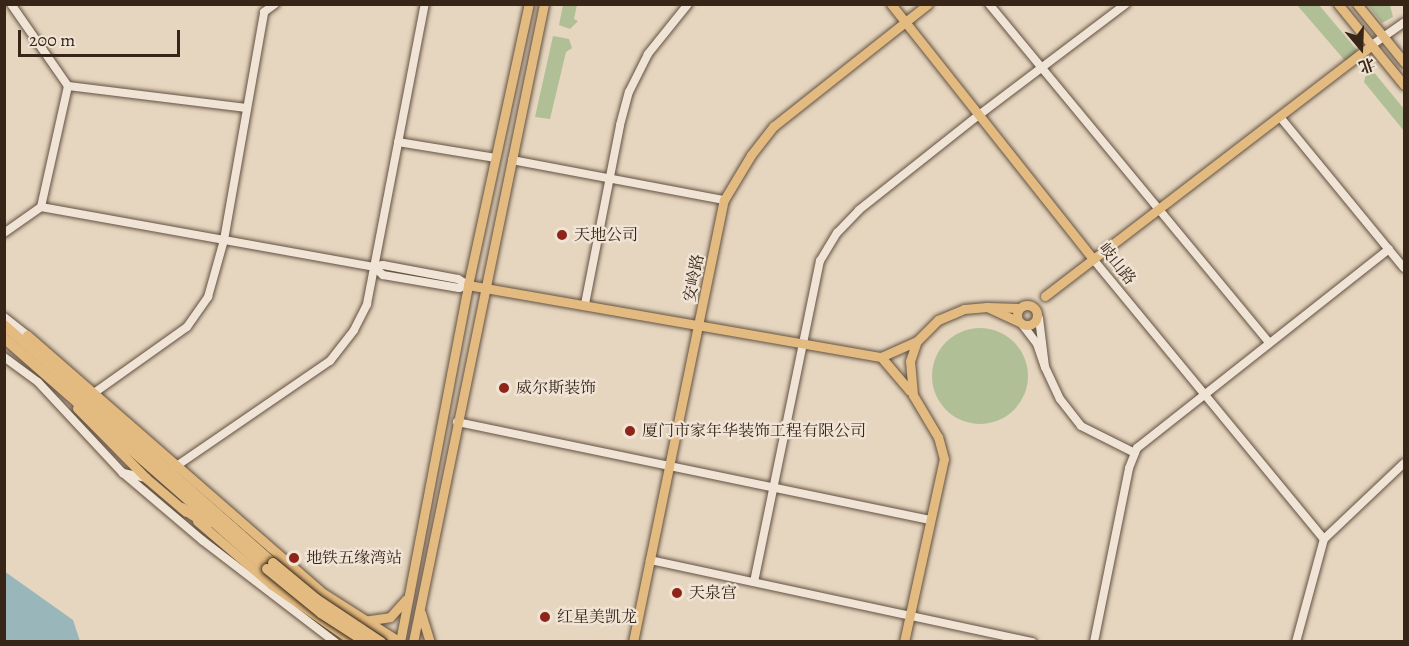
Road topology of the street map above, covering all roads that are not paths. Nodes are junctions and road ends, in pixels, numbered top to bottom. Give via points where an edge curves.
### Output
1 (11, 4) edge
2 (275, 4) edge
3 (425, 4) edge
4 (529, 4) edge
5 (537, 4) edge
6 (544, 4) edge
7 (688, 4) edge
8 (891, 4) edge
9 (928, 4) edge
10 (989, 4) edge
11 (1126, 4) edge
12 (1338, 4) edge
13 (1357, 4) edge
14 (262, 8) edge
15 (904, 22) junction
16 (1404, 23) edge
17 (1383, 37) junction
18 (1372, 45) junction
19 (1404, 62) edge
20 (1041, 68) junction
21 (1404, 85) edge
22 (68, 86) junction
23 (247, 108) junction
24 (979, 115) junction
25 (1280, 117) junction
26 (398, 142) junction
27 (496, 158) junction
28 (512, 160) junction
29 (609, 179) junction
30 (724, 200) junction
31 (41, 207) junction
32 (1158, 207) junction
33 (500, 209) junction
34 (4, 233) edge
35 (224, 240) junction
36 (1389, 249) junction
37 (1093, 259) junction
38 (374, 267) junction
39 (1404, 268) edge
40 (468, 285) junction
41 (485, 287) junction
42 (1046, 296) junction
43 (585, 304) junction
44 (1030, 305) junction
45 (987, 307) junction
46 (1019, 308) junction
47 (1039, 315) junction
48 (4, 317) edge
49 (701, 323) junction
50 (1021, 323) junction
51 (4, 325) edge
52 (27, 335) joint
53 (4, 338) edge
54 (917, 341) junction
55 (802, 342) junction
56 (1269, 343) junction
57 (4, 357) edge
58 (881, 357) junction
59 (34, 363) junction
60 (1045, 367) junction
61 (913, 395) junction
62 (1203, 395) junction
63 (90, 396) junction
64 (457, 422) junction
65 (145, 440) joint
66 (1135, 453) junction
67 (1404, 463) edge
68 (671, 465) junction
69 (175, 467) junction
70 (123, 473) junction
71 (146, 478) junction
72 (773, 487) junction
73 (205, 494) junction
74 (182, 508) junction
75 (931, 520) junction
76 (1324, 539) junction
77 (650, 560) junction
78 (266, 564) junction
79 (754, 582) junction
80 (410, 592) junction
81 (420, 610) junction
82 (910, 616) junction
83 (363, 621) junction
84 (334, 642) edge
85 (354, 642) edge
86 (366, 642) edge
87 (381, 642) edge
88 (400, 642) edge
89 (413, 642) edge
90 (430, 642) edge
91 (633, 642) edge
92 (904, 642) edge
93 (1032, 642) edge
94 (1094, 642) edge
95 (1296, 642) edge

1 - 22 street
2 - 14 street
3 - 26 street
4 - 27 main road
5 - 33 main road
6 - 28 main road
7 - 29 street via 648,54 630,92
8 - 15 main road, 岐山路
9 - 15 main road, 安岭路
10 - 20 street
11 - 20 street
12 - 18 main road
13 - 17 main road
14 - 23 street
15 - 24 main road, 岐山路
15 - 30 main road, 安岭路 via 774,126
16 - 17 street
17 - 18 street
17 - 19 main road
18 - 21 main road
18 - 25 main road
20 - 24 street
20 - 32 street
22 - 23 street
22 - 31 street
23 - 35 street
24 - 37 main road, 岐山路
24 - 55 street via 837,232 820,261
25 - 32 main road
25 - 36 street
26 - 27 street
26 - 38 street
27 - 40 main road
28 - 29 street
28 - 33 main road
29 - 30 street
29 - 43 street
30 - 49 main road, 安岭路
31 - 34 street
31 - 35 street
32 - 37 main road
32 - 56 street
33 - 41 main road
35 - 38 street
35 - 63 street via 207,297 187,327
36 - 39 street
36 - 56 street
37 - 42 main road
37 - 62 street, 岐山路
38 - 40 street via 383,265 458,279
38 - 69 street via 367,304 354,330 330,361
40 - 41 main road
40 - 80 main road
41 - 43 main road
41 - 64 main road
42 - 44 main road
42 - 47 main road
43 - 49 main road
44 - 46 main road
44 - 47 main road
45 - 46 main road
45 - 50 main road
45 - 54 main road via 950,313
46 - 50 main road via 1016,314
47 - 50 main road
47 - 60 street
48 - 52 street
49 - 55 main road
49 - 68 main road, 安岭路
50 - 60 street via 1036,344
51 - 63 highway
52 - 63 highway
53 - 59 highway
54 - 58 main road
54 - 61 main road via 910,361
55 - 58 main road
55 - 72 street
56 - 62 street
57 - 70 street via 38,382
58 - 61 main road
59 - 71 main road
59 - 78 highway
60 - 66 street via 1060,399 1081,426
61 - 75 main road via 943,448 944,469
62 - 66 street
62 - 76 street, 岐山路
63 - 65 highway
63 - 78 highway
64 - 68 street
64 - 81 main road
65 - 69 main road
66 - 94 street
67 - 76 street
68 - 72 street
68 - 77 main road, 安岭路
69 - 73 main road
70 - 71 street
70 - 84 street via 201,540
71 - 74 main road
72 - 75 street
72 - 79 street
73 - 78 highway
73 - 83 main road via 320,591
74 - 78 highway
74 - 85 main road via 272,585
75 - 82 main road
76 - 95 street
77 - 79 street
77 - 91 main road, 安岭路
78 - 86 highway, bridge via 321,613
78 - 87 highway, bridge
79 - 82 street
80 - 83 main road via 390,617
80 - 88 main road
81 - 89 main road
81 - 90 main road
82 - 92 main road
82 - 93 street
83 - 88 main road

